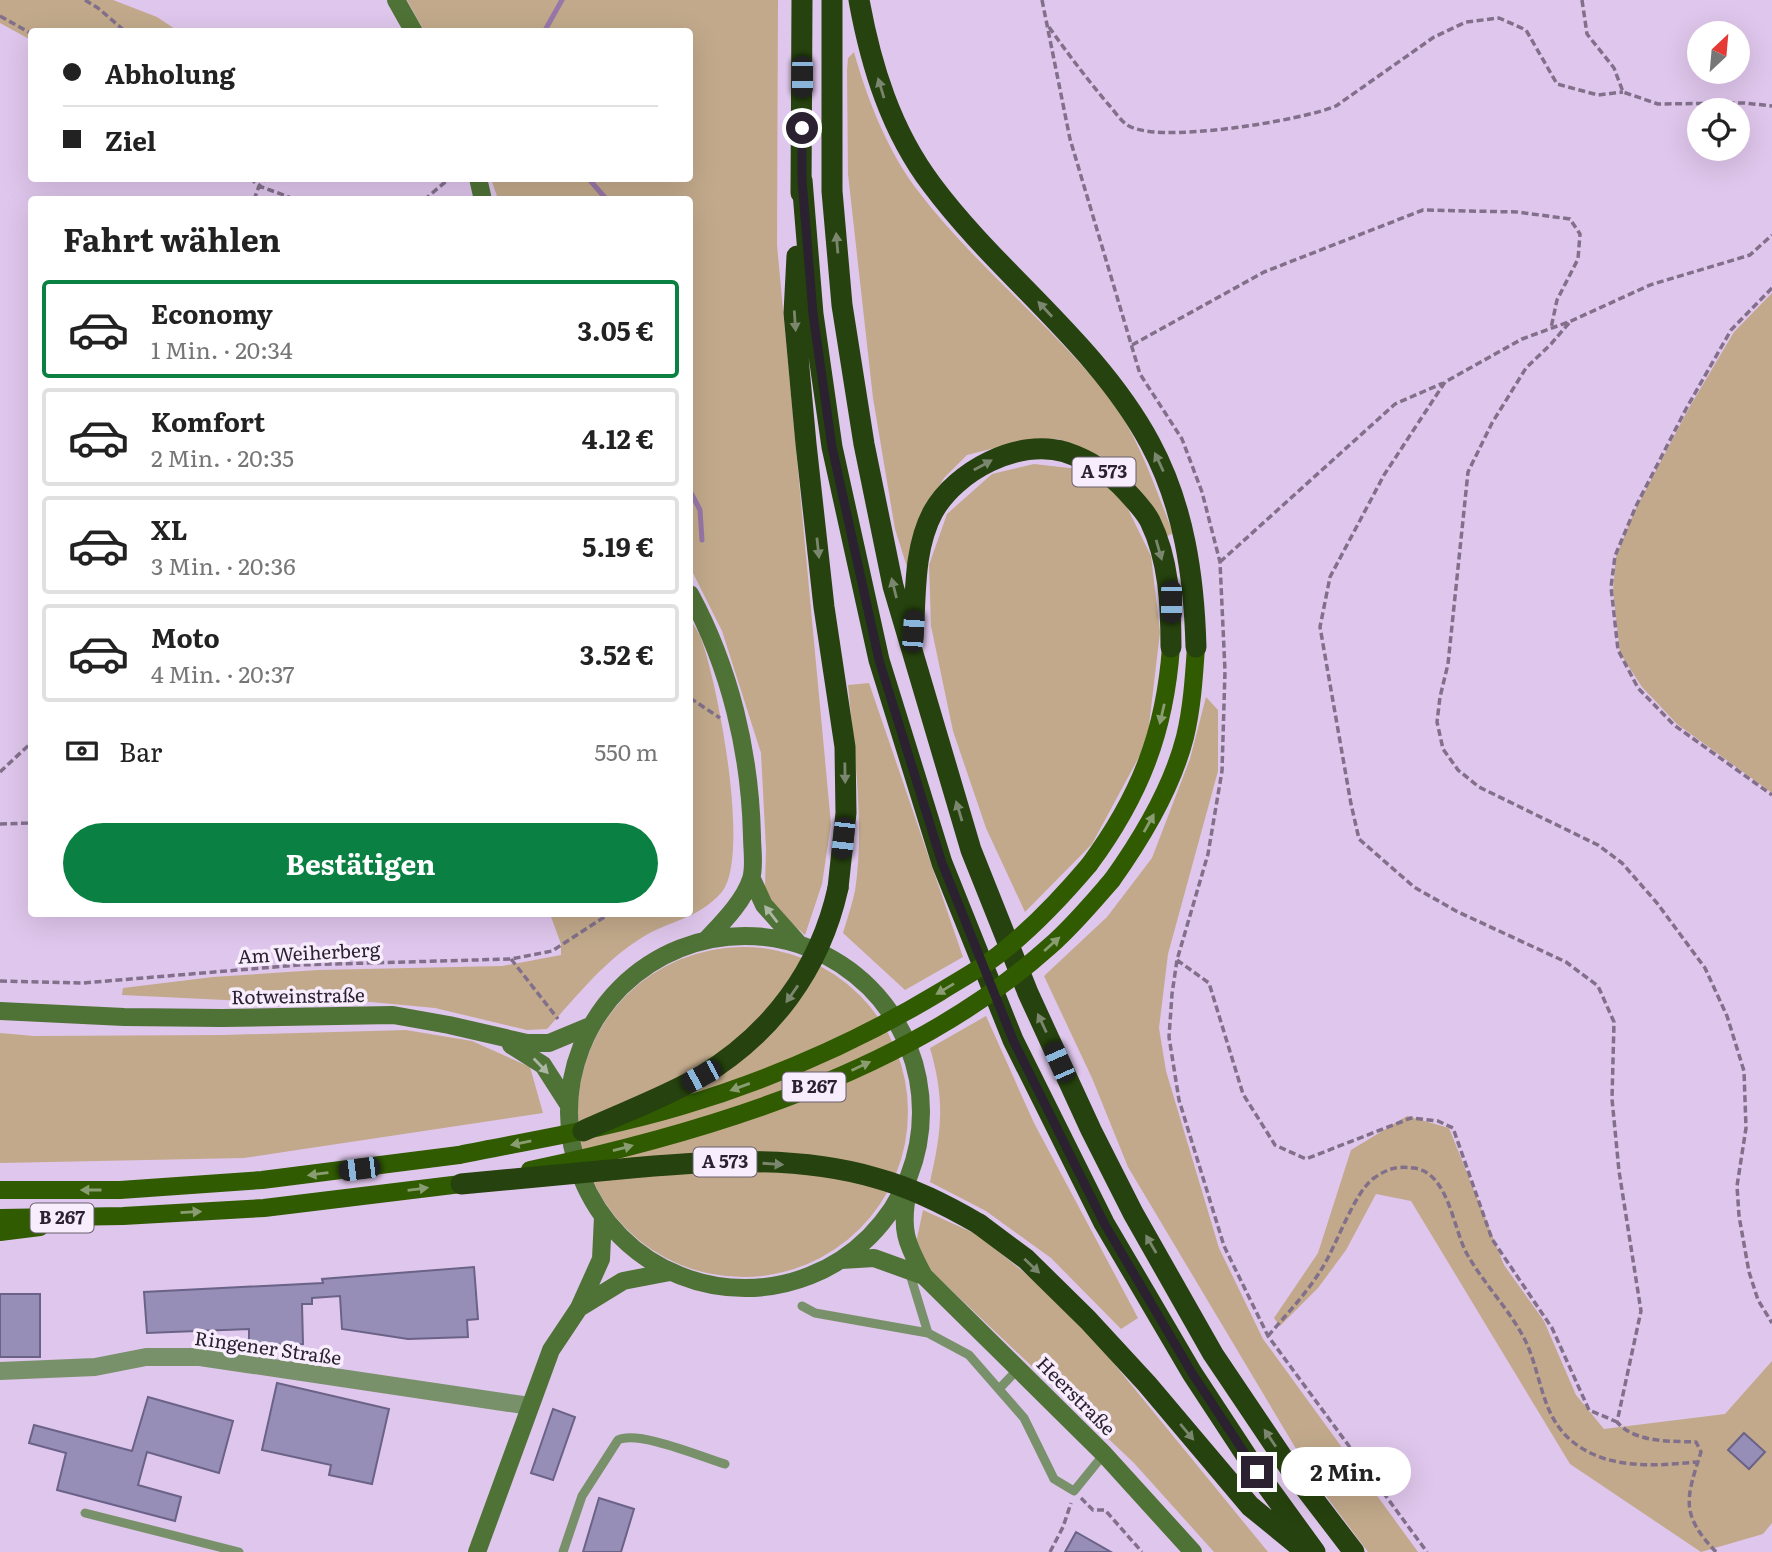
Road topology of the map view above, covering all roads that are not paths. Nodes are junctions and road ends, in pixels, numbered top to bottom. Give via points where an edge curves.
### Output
1 (396, 0) edge
2 (802, 0) edge
3 (832, 0) edge
4 (859, 0) edge
5 (412, 28) edge
6 (802, 180) junction
7 (693, 600) edge
8 (1171, 646) joint
9 (1196, 647) joint
10 (911, 654) junction
11 (752, 879) junction
12 (707, 939) junction
13 (799, 944) junction
14 (0, 1011) edge
15 (590, 1026) junction
16 (502, 1039) junction
17 (568, 1104) junction
18 (583, 1130) junction
19 (912, 1169) junction
20 (0, 1181) edge
21 (461, 1184) junction
22 (0, 1190) edge
23 (64, 1190) junction
24 (123, 1216) junction
25 (0, 1217) edge
26 (603, 1217) junction
27 (0, 1232) edge
28 (841, 1260) junction
29 (670, 1272) junction
30 (916, 1273) junction
31 (802, 1306) dead end
32 (579, 1308) junction
33 (928, 1333) junction
34 (1019, 1368) junction
35 (0, 1371) edge
36 (999, 1389) junction
37 (530, 1406) junction
38 (1104, 1454) junction
39 (725, 1464) dead end
40 (85, 1513) dead end
41 (239, 1552) edge
42 (478, 1552) edge
43 (563, 1552) edge
44 (1193, 1552) edge
45 (1306, 1552) edge
46 (1315, 1552) edge
47 (1354, 1552) edge

1 - 5 main road
2 - 6 highway
10 -> 3 highway, A 573 via 864,444 842,305 832,191
9 -> 4 highway via 1189,550 1150,443 1091,359 930,184 885,100
6 -> 18 highway, bridge via 794,313 824,607 845,747 846,813 838,888 825,934 808,970 766,1025 701,1076
6 - 46 highway via 813,314 832,447 879,660 942,863 1013,1040 1104,1223 1192,1373
7 - 11 main road via 711,638 740,730 751,805
10 -> 8 highway, A 573 via 919,562 934,512 951,489 981,466 1013,453 1039,450 1063,452 1113,477 1150,520 1171,602
8 -> 18 main road, B 267, bridge via 1164,705 1148,763 1123,816 1061,898 997,956 872,1030 779,1072 682,1106
21 -> 9 main road, B 267, bridge via 586,1158 739,1115 835,1078 928,1031 1011,978 1083,915 1133,852 1160,802 1184,739
47 -> 10 highway, A 573 via 1289,1467 1213,1354 1091,1130 1028,993 971,850
11 - 12 main road via 732,912
13 -> 11 main road via 764,905
12 - 13 main road via 753,936
12 - 15 main road via 669,953 628,979
13 - 19 main road via 835,960 867,985 899,1027 911,1051 920,1090 921,1130
14 - 16 main road, Rotweinstraße via 222,1018 393,1015
15 - 16 main road, Rotweinstraße via 549,1043
15 - 17 main road via 575,1064
16 -> 17 main road via 543,1065
17 - 26 main road via 576,1164
18 -> 23 main road, B 267, bridge via 458,1155 262,1180
19 - 28 main road via 895,1204 871,1235
19 - 30 main road, Heerstraße via 903,1212
20 - 23 main road, B 267
24 -> 21 main road, B 267 via 264,1208
21 -> 45 highway, A 573, bridge via 734,1161 812,1166 876,1178 937,1200 1026,1259 1147,1384 1250,1506
22 - 23 main road, B 267
24 - 25 main road, B 267
24 - 27 main road
26 - 29 main road via 634,1248
26 - 32 main road via 601,1259
28 - 29 main road via 775,1286 704,1283
28 - 30 main road, Heerstraße via 874,1258
29 - 32 main road via 623,1281
30 - 33 lane
30 - 34 main road, Heerstraße
31 - 33 lane
32 - 37 main road via 551,1350
33 - 36 lane via 969,1355
34 - 36 lane
34 - 38 main road, Heerstraße
35 - 37 street, Ringener Straße via 95,1367 146,1357 200,1357
36 - 38 lane via 1024,1418 1054,1479 1074,1491
37 - 42 main road
38 - 44 main road, Heerstraße
39 - 43 lane via 642,1439 618,1440 582,1496
40 - 41 lane

